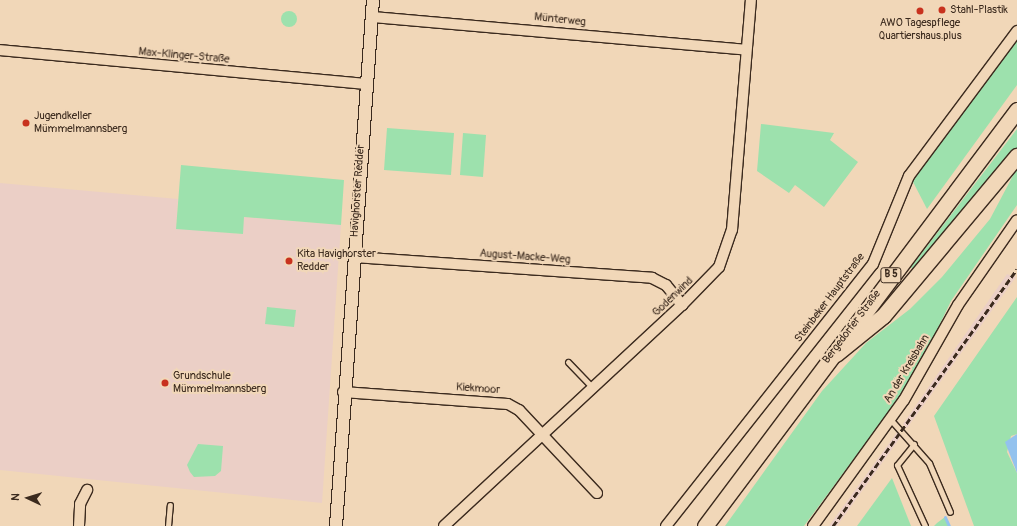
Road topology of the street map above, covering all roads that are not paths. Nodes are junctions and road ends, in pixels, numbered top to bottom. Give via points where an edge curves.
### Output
1 (373, 0) edge
2 (751, 0) edge
3 (372, 17) junction
4 (1017, 32) edge
5 (0, 50) edge
6 (746, 50) junction
7 (366, 84) junction
8 (1017, 110) edge
9 (1017, 156) edge
10 (1017, 220) edge
11 (354, 258) junction
12 (682, 305) junction
13 (828, 358) junction
14 (568, 362) dead end
15 (593, 388) junction
16 (344, 392) junction
17 (890, 419) junction
18 (543, 434) junction
19 (914, 444) junction
20 (87, 490) dead end
21 (597, 493) dead end
22 (170, 505) dead end
23 (950, 512) dead end
24 (79, 526) edge
25 (168, 526) edge
26 (336, 526) edge
27 (444, 526) edge
28 (666, 526) edge
29 (705, 526) edge
30 (813, 526) edge
31 (925, 526) edge

1 - 3 street, Havighorster Redder
2 - 6 street, Godenwind
3 - 6 street, Münterweg
3 - 7 street, Havighorster Redder
4 - 28 street, Steinbeker Hauptstraße via 910,176 873,264
5 - 7 street, Max-Klinger-Straße
6 - 12 street, Godenwind via 730,240 718,266
7 - 11 street, Havighorster Redder
8 - 13 main road, Bergedorfer Straße / B 5
9 - 13 main road via 884,316 853,343
10 - 17 street, An der Kreisbahn via 958,305 915,383
11 - 12 street, August-Macke-Weg via 652,278 666,285
11 - 16 street, Havighorster Redder
12 - 15 street, Godenwind
13 - 29 main road, Bergedorfer Straße / B 5
14 - 15 lane
15 - 18 street, Godenwind
16 - 18 street, Kiekmoor via 508,404 519,410
16 - 26 street, Havighorster Redder
17 - 19 lane
17 - 30 street, An der Kreisbahn
18 - 21 street, Kiekmoor
18 - 27 street, Godenwind
19 - 23 lane via 929,462
19 - 31 lane via 897,465
20 - 24 street via 80,504
22 - 25 lane

